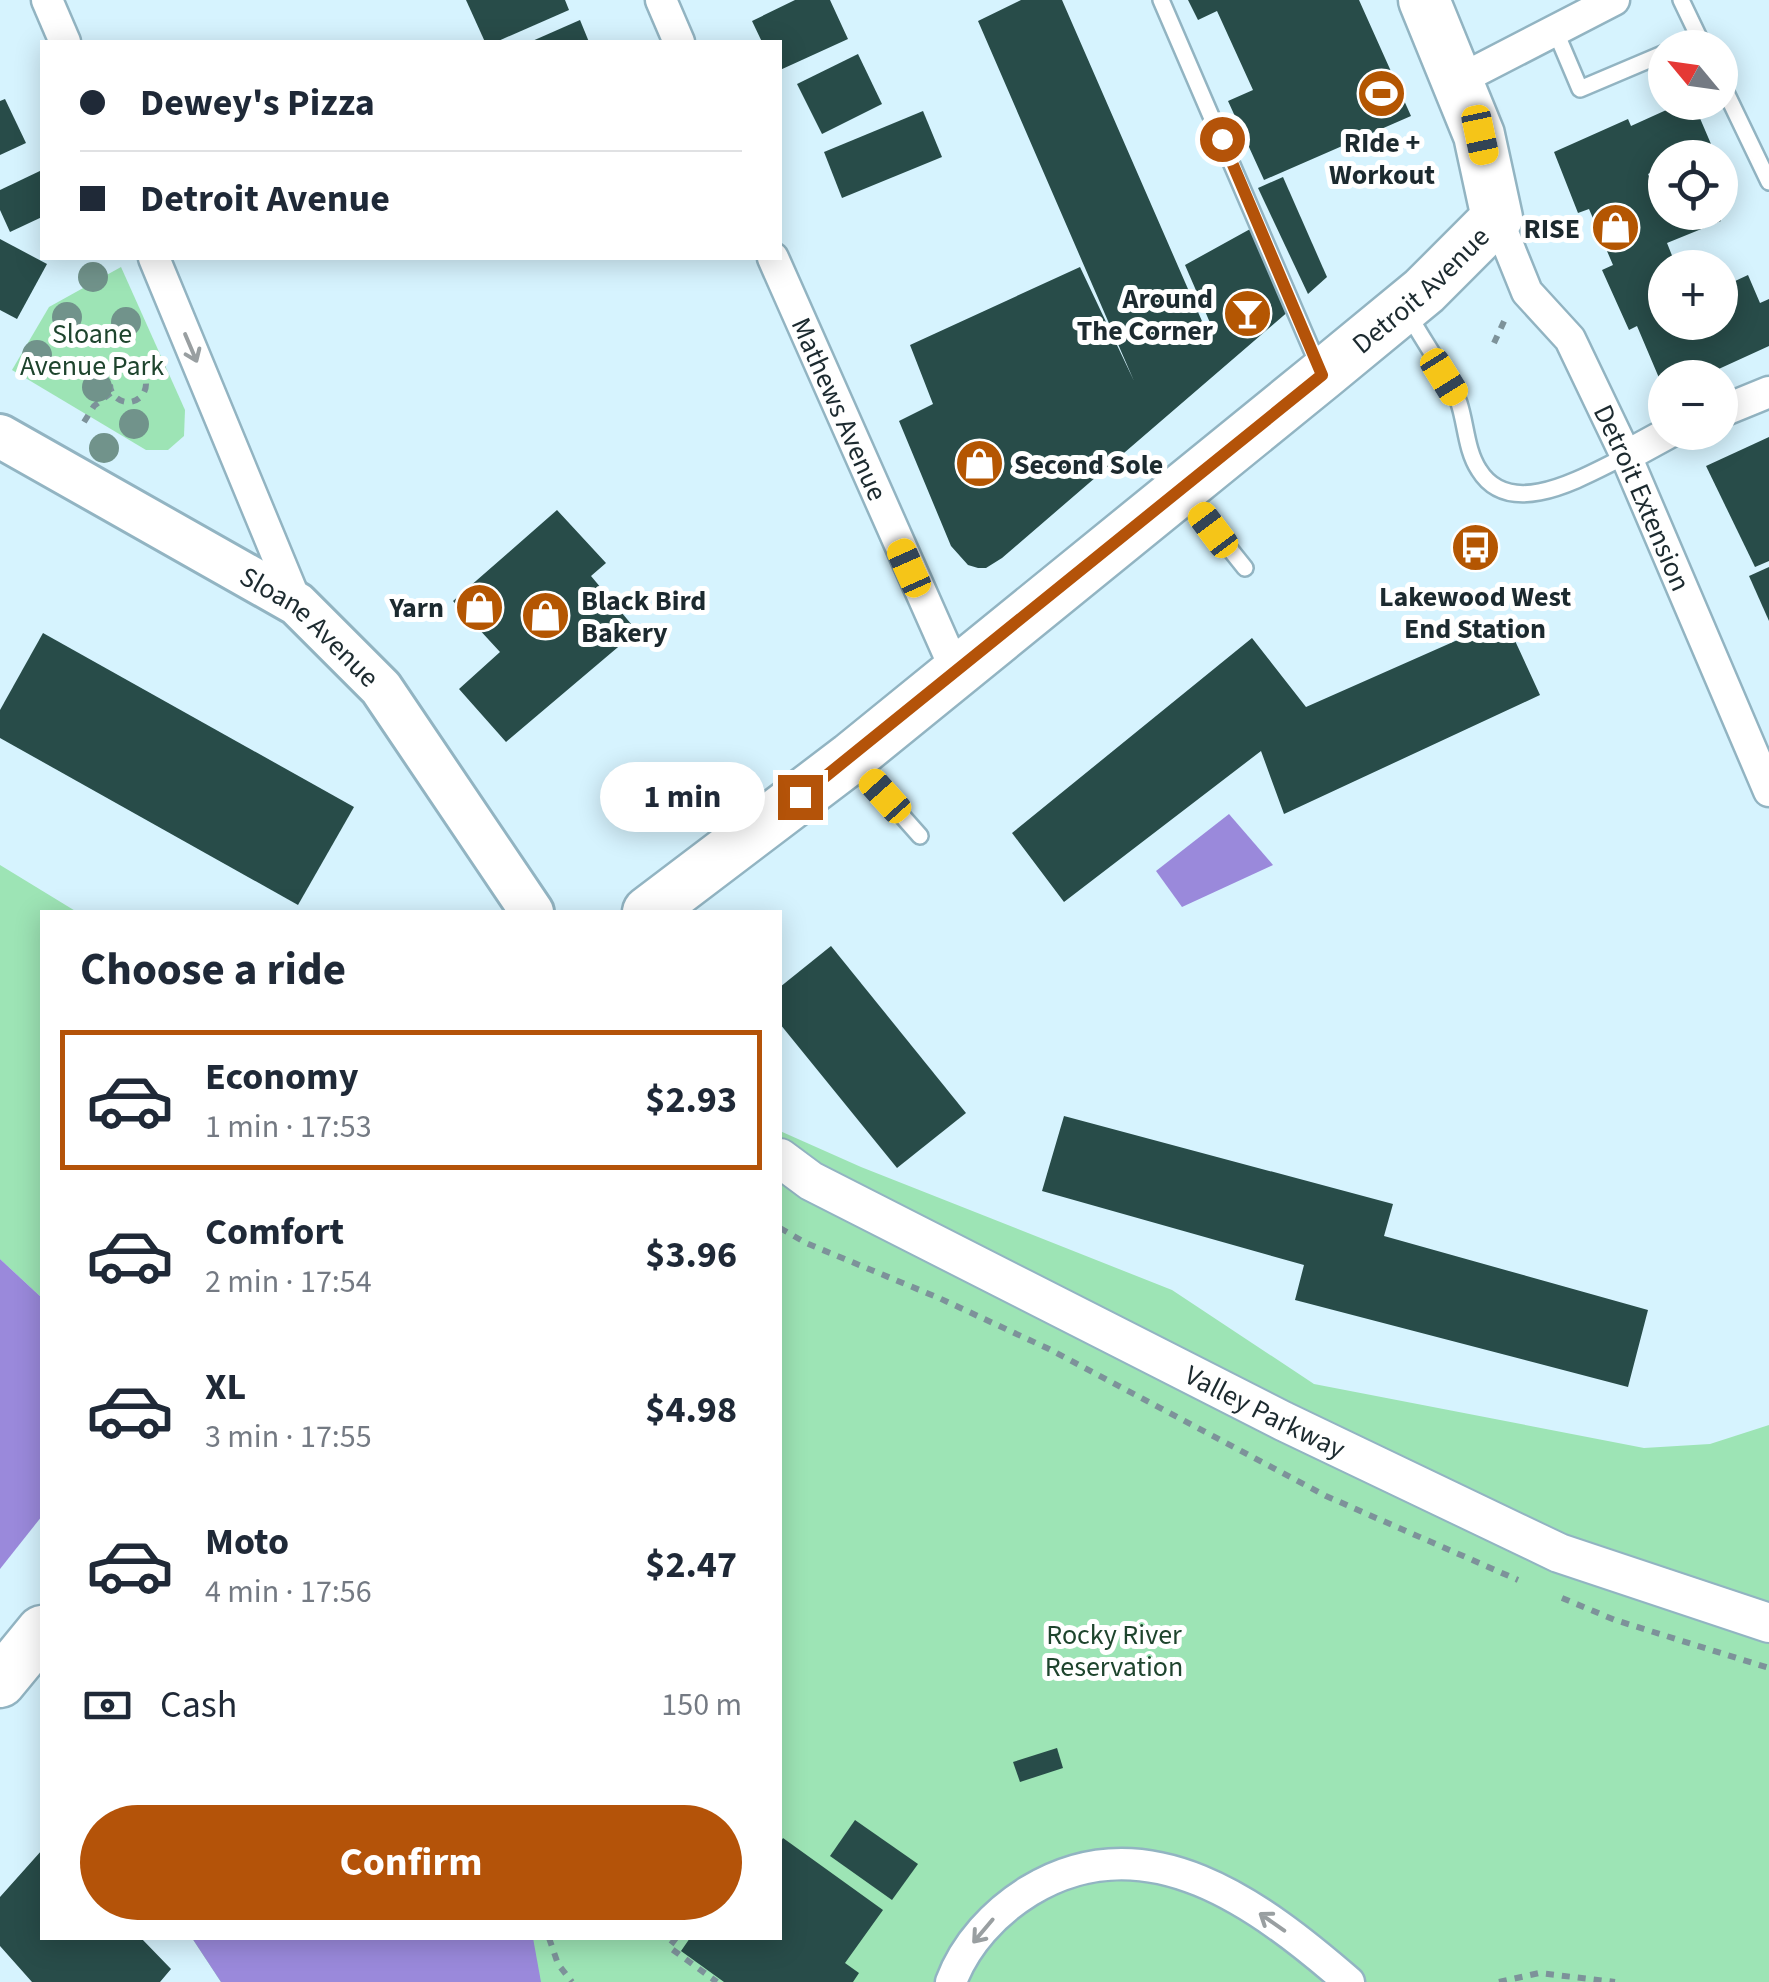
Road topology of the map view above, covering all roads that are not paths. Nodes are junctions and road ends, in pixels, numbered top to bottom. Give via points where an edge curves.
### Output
1 (47, 0) edge
2 (660, 0) edge
3 (1162, 0) edge
4 (1424, 0) edge
5 (1614, 0) edge
6 (1680, 0) edge
7 (1555, 30) junction
8 (1695, 30) edge
9 (64, 40) edge
10 (678, 40) edge
11 (1648, 60) edge
12 (1459, 80) junction
13 (1738, 117) edge
14 (1769, 182) edge
15 (1497, 218) junction
16 (155, 260) edge
17 (774, 260) edge
18 (1405, 306) junction
19 (1322, 375) junction
20 (1769, 392) edge
21 (1738, 405) edge
22 (0, 436) edge
23 (1648, 444) edge
24 (1626, 456) junction
25 (1182, 488) junction
26 (1244, 568) dead end
27 (298, 604) junction
28 (956, 671) junction
29 (851, 758) junction
30 (1769, 790) edge
31 (920, 836) dead end
32 (531, 910) edge
33 (651, 910) edge
34 (782, 1159) edge
35 (1769, 1624) edge
36 (40, 1633) edge
37 (0, 1682) edge
38 (951, 1982) edge
39 (1349, 1982) edge

1 - 9 street
2 - 10 street
3 - 19 lane
4 - 12 main road, Detroit Avenue
5 - 7 street
6 - 8 lane
7 - 11 lane via 1580,89
7 - 12 street
12 - 15 main road, Detroit Avenue via 1480,135
13 - 14 lane
15 - 18 main road, Detroit Avenue
15 - 24 street, Detroit Extension via 1528,292 1570,339
16 -> 27 street
17 - 28 street, Mathews Avenue
18 - 19 main road, Detroit Avenue
18 - 24 lane via 1458,400 1477,468 1488,482 1526,495
19 - 25 main road, Detroit Avenue
20 - 21 street
22 - 27 main road, Sloane Avenue
23 - 24 street
24 - 30 street, Detroit Extension
25 - 26 lane
25 - 28 main road, Detroit Avenue
27 - 32 main road, Sloane Avenue via 381,688
28 - 29 main road, Detroit Avenue
29 - 31 lane
29 - 33 main road, Detroit Avenue
34 - 35 street, Valley Parkway via 811,1181 1283,1421 1559,1553
36 - 37 main road
39 -> 38 street via 1239,1898 1172,1869 1110,1862 1057,1874 1002,1908 959,1960

